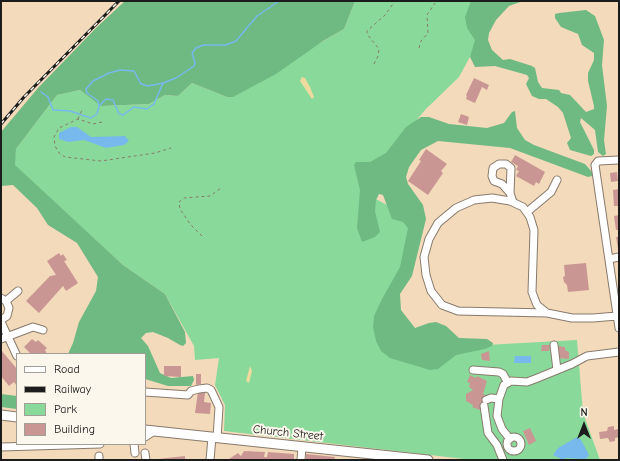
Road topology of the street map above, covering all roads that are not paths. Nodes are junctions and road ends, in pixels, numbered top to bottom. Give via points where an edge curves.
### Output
1 (619, 160) edge
2 (557, 180) dead end
3 (510, 193) dead end
4 (513, 202) junction
5 (527, 212) junction
6 (619, 258) edge
7 (609, 259) junction
8 (18, 290) dead end
9 (4, 299) edge
10 (547, 313) junction
11 (617, 316) junction
12 (1, 321) edge
13 (619, 328) edge
14 (43, 330) dead end
15 (4, 338) edge
16 (554, 345) dead end
17 (619, 352) edge
18 (16, 355) edge
19 (473, 370) dead end
20 (557, 370) junction
21 (508, 382) junction
22 (148, 392) edge
23 (499, 399) junction
24 (1, 415) edge
25 (497, 416) junction
26 (16, 417) edge
27 (485, 417) junction
28 (150, 430) edge
29 (214, 437) junction
30 (510, 439) dead end
31 (67, 445) edge
32 (134, 445) edge
33 (1, 447) edge
34 (302, 447) junction
35 (135, 453) dead end
36 (377, 457) edge
37 (210, 460) edge
38 (301, 460) edge
39 (428, 460) edge
40 (503, 460) edge

1 - 7 street via 598,161 595,166
2 - 5 street via 551,192
3 - 4 street
4 - 5 street
4 - 10 street via 492,198 474,200 456,208 438,223 429,239 424,257 426,275 431,290 442,305 458,311
5 - 10 street via 534,235 532,292 538,305
6 - 7 street
7 - 11 street
8 - 9 street
9 - 12 street via 8,312
10 - 11 street via 572,318
11 - 13 street
12 - 15 street
14 - 15 street via 33,328
15 - 18 street
16 - 20 street
17 - 20 street via 587,356
19 - 21 street via 486,374 499,372
20 - 21 street via 526,382
21 - 23 street via 502,388
22 - 29 street via 188,395 191,391 199,389 211,390 219,407
23 - 25 street
23 - 27 street via 491,398 485,403
24 - 26 main road
25 - 27 street
25 - 30 street via 502,429
27 - 40 street via 488,432
28 - 29 main road, Church Street
29 - 34 main road, Church Street
29 - 37 street
31 - 33 street
32 - 35 street
34 - 36 main road, Church Street
34 - 38 street
36 - 39 main road, Church Street

